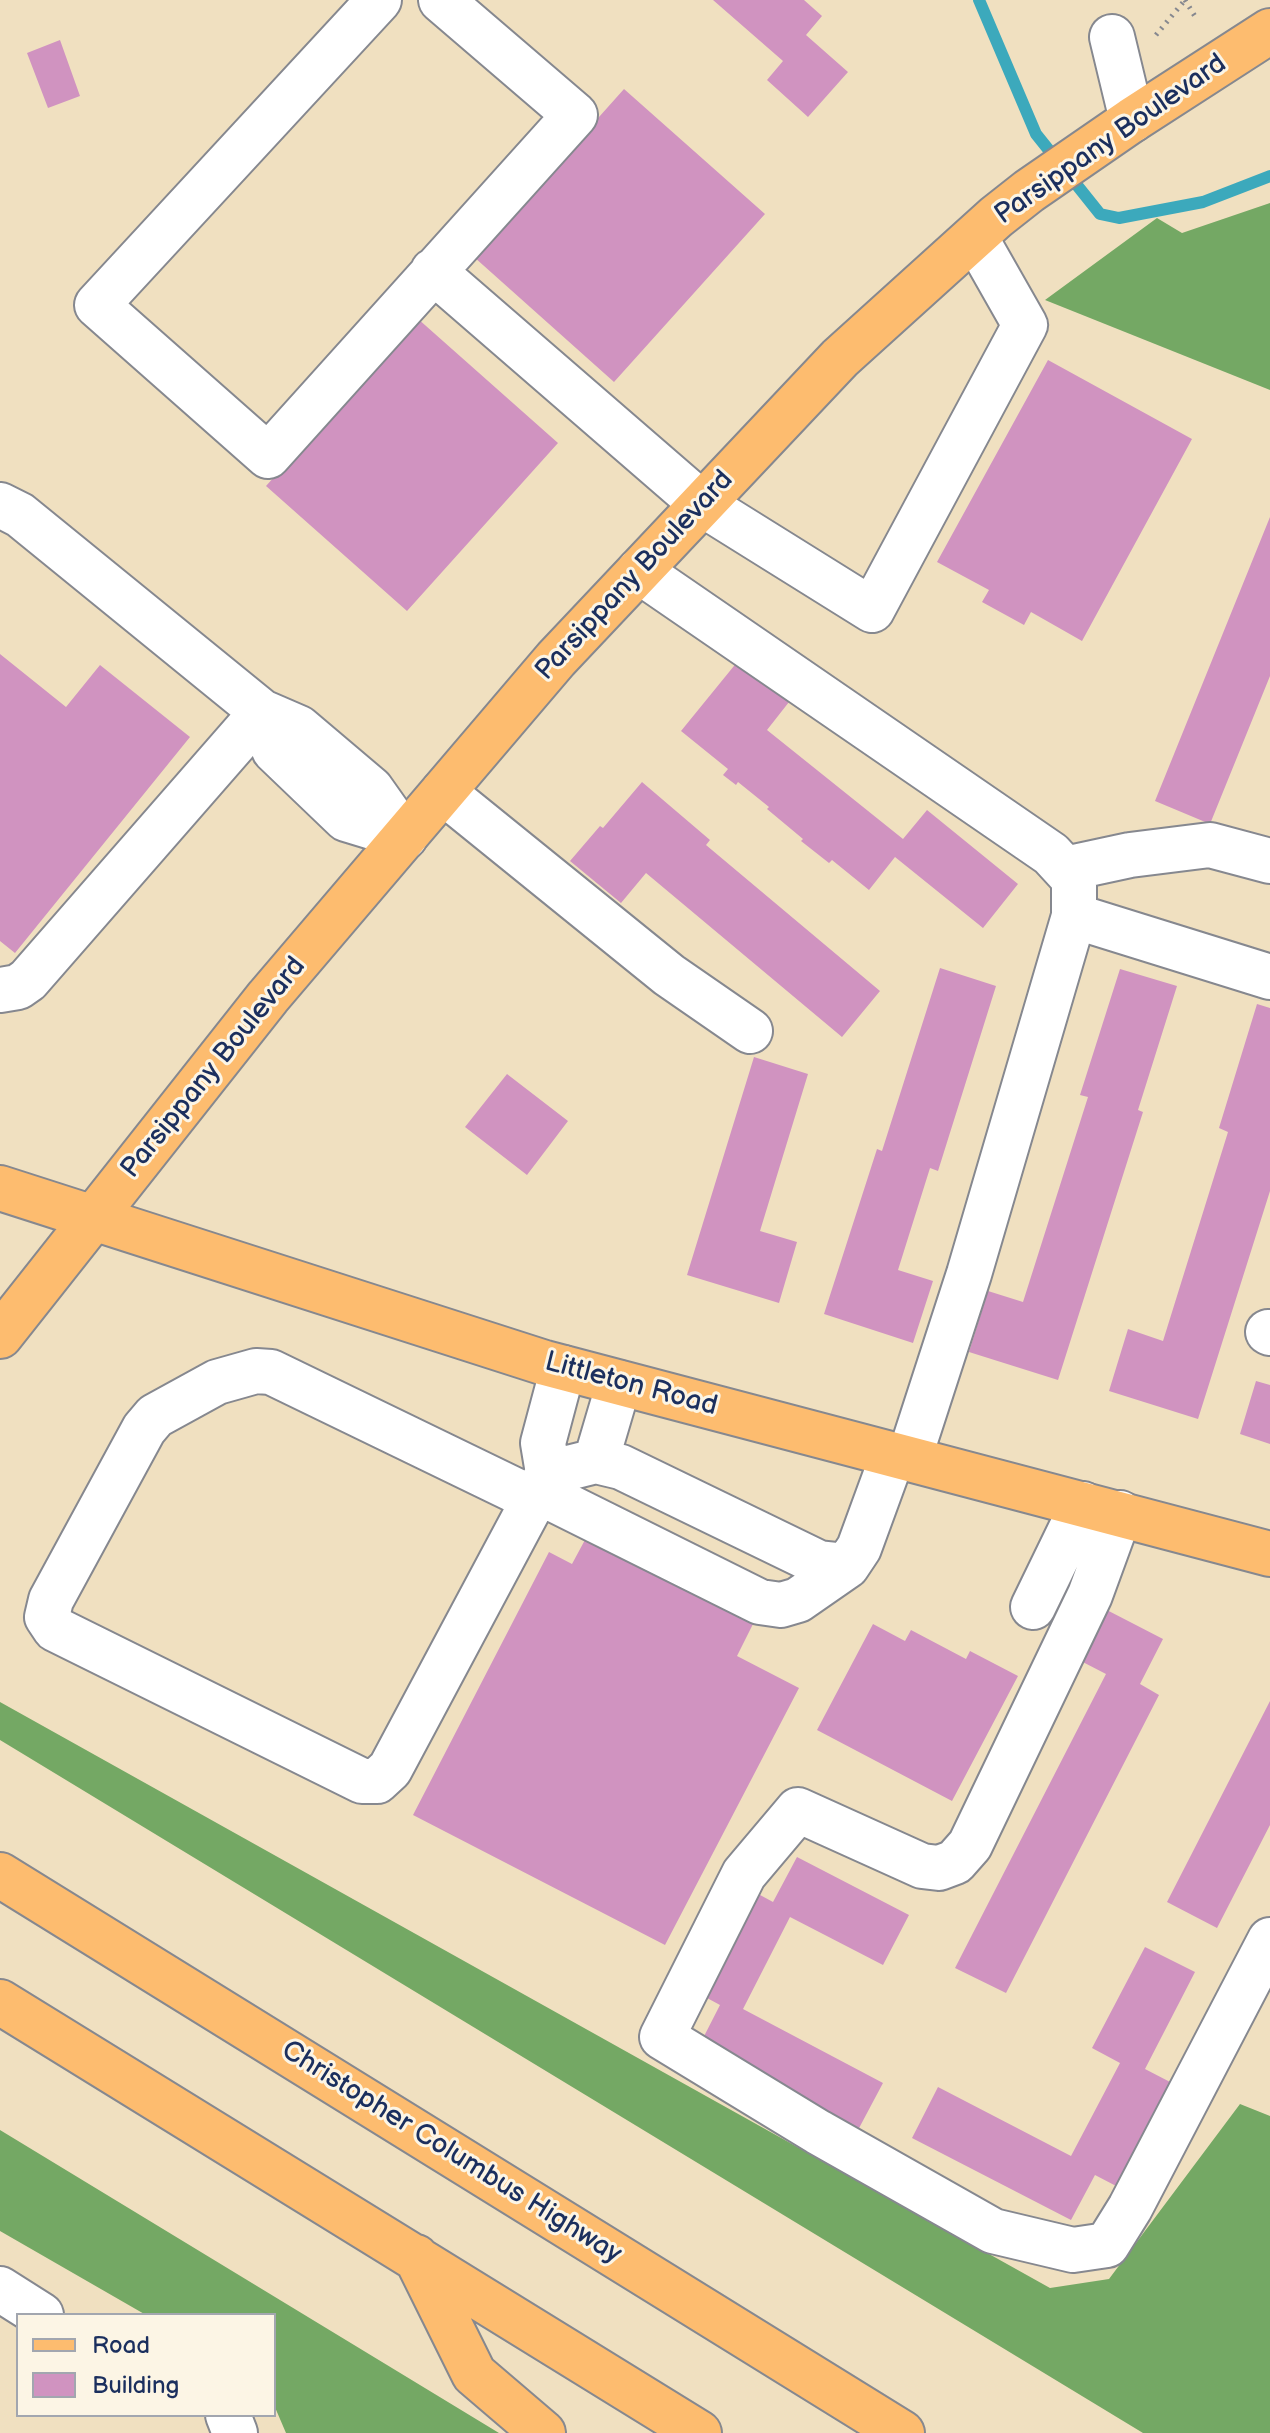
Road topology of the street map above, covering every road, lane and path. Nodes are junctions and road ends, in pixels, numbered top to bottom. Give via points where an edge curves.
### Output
1 (379, 0) edge
2 (441, 0) edge
3 (1185, 0) edge
4 (1196, 18) dead end
5 (1270, 31) edge
6 (1156, 35) dead end
7 (1112, 37) dead end
8 (1120, 128) junction
9 (975, 237) junction
10 (433, 271) junction
11 (702, 504) junction
12 (0, 505) edge
13 (639, 571) junction
14 (262, 712) junction
15 (443, 792) junction
16 (405, 837) junction
17 (1270, 861) edge
18 (1065, 869) junction
19 (1074, 916) junction
20 (1270, 977) edge
21 (0, 990) edge
22 (750, 1031) dead end
23 (0, 1188) edge
24 (93, 1219) junction
25 (0, 1336) edge
26 (563, 1368) junction
27 (619, 1383) junction
28 (901, 1457) junction
29 (596, 1461) junction
30 (539, 1488) junction
31 (1102, 1509) junction
32 (1270, 1554) edge
33 (847, 1566) junction
34 (1033, 1607) dead end
35 (0, 1875) edge
36 (1270, 1940) edge
37 (0, 2002) edge
38 (416, 2257) junction
39 (0, 2289) edge
40 (38, 2313) edge
41 (543, 2433) edge
42 (699, 2433) edge
43 (902, 2433) edge

1 - 10 lane via 97,305 268,456
2 - 10 lane via 575,115
3 - 4 path
3 - 6 path
5 - 8 main road, Parsippany Boulevard
7 - 8 lane
8 - 9 main road, Parsippany Boulevard via 1029,191
9 - 11 main road, Parsippany Boulevard via 840,358
9 - 11 lane via 1025,325 872,610
10 - 11 lane
11 - 13 main road, Parsippany Boulevard
12 - 14 lane via 20,515
13 - 15 main road, Parsippany Boulevard
13 - 18 lane via 1051,854
14 - 16 lane via 299,728 371,789
14 - 21 lane via 28,980
15 - 16 main road, Parsippany Boulevard
15 - 22 lane via 669,975
16 - 24 main road, Parsippany Boulevard via 268,997
17 - 18 lane via 1210,845
18 - 19 lane via 1074,879
19 - 20 lane
19 - 28 lane via 969,1274
23 - 24 main road, Littleton Road
24 - 25 main road, Parsippany Boulevard
24 - 26 main road, Littleton Road
26 - 27 main road, Littleton Road
26 - 30 lane via 543,1443
27 - 28 main road, Littleton Road
27 - 29 lane
28 - 31 main road, Littleton Road
28 - 33 lane
29 - 30 lane
29 - 33 lane via 621,1467 819,1563
30 - 30 lane via 390,1769 377,1781 362,1781 69,1636 47,1617 51,1600 149,1422 217,1382 256,1371 271,1372
30 - 33 lane via 760,1602 781,1605 798,1600
31 - 32 main road, Littleton Road
31 - 34 lane
31 - 36 lane via 1085,1607 970,1845 955,1862 939,1868 922,1866 798,1810 744,1874 662,2037 993,2231 1073,2250 1095,2247 1107,2245 1130,2208
35 - 43 main road, Christopher Columbus Highway
37 - 38 main road
38 - 41 main road via 474,2374
38 - 42 main road
39 - 40 lane

